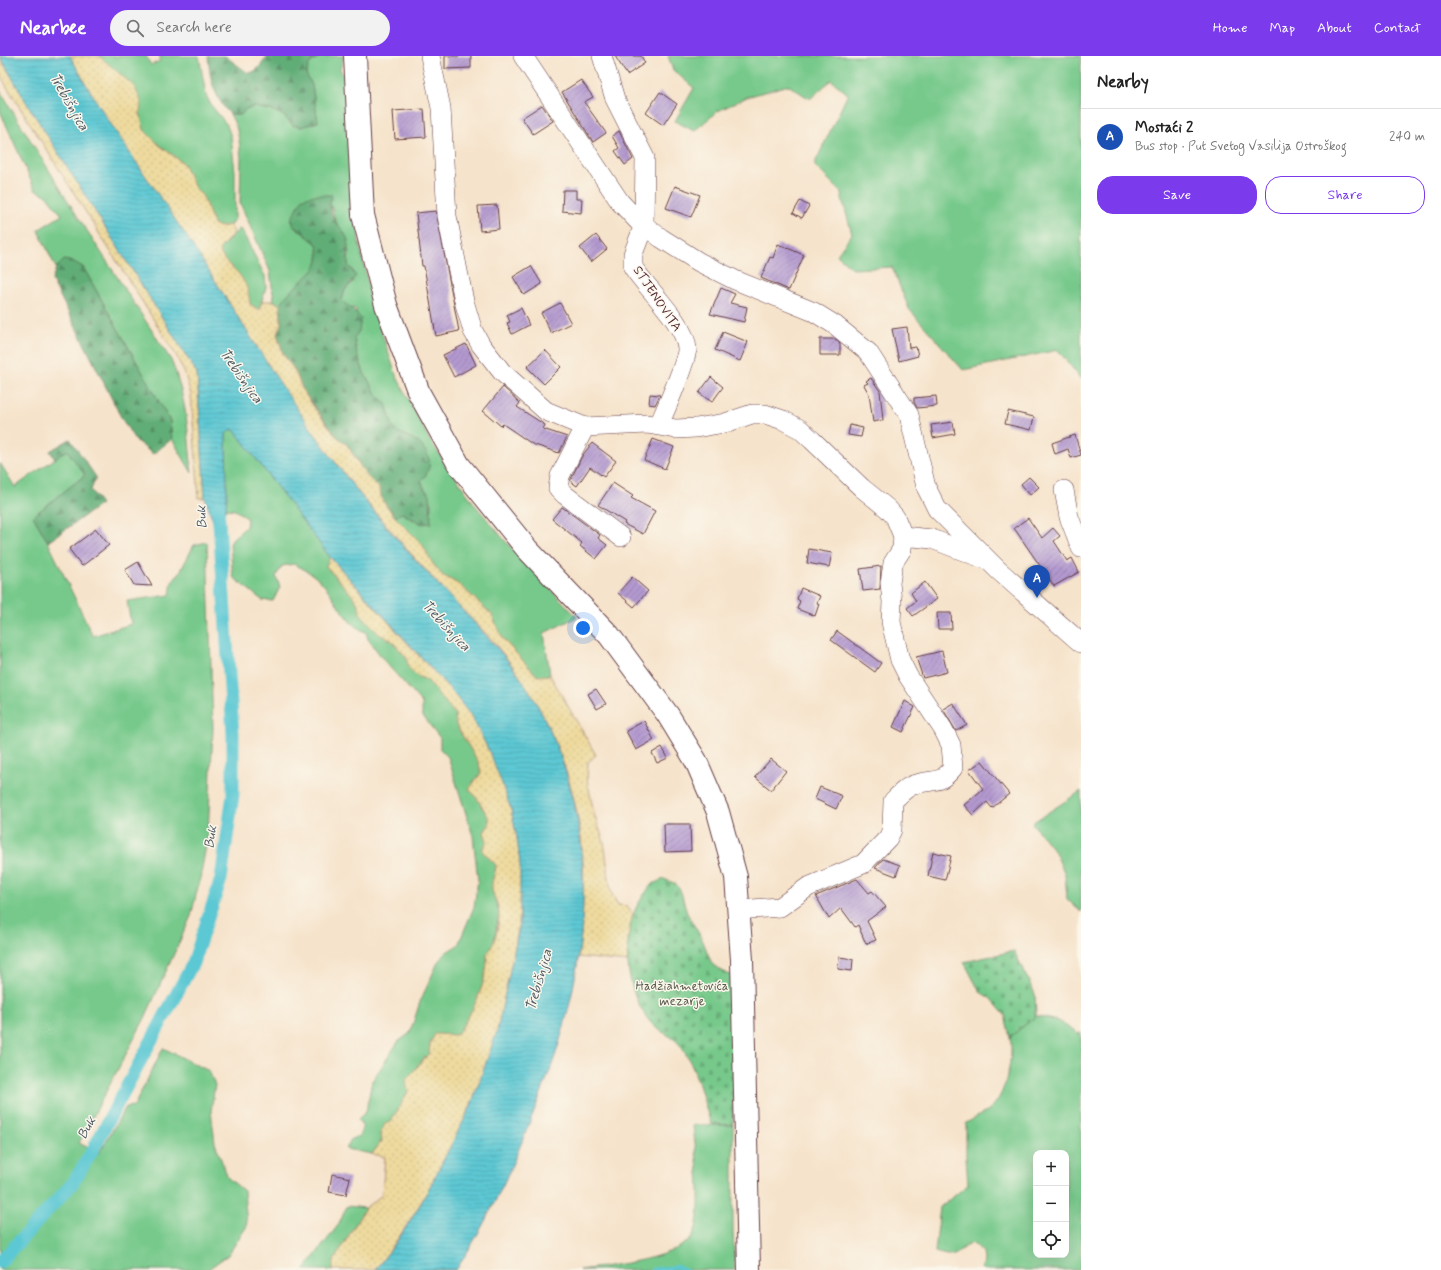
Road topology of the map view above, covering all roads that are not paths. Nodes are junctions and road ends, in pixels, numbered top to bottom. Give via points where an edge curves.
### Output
1 (355, 56) edge
2 (430, 56) edge
3 (523, 56) edge
4 (602, 56) edge
5 (644, 225) junction
6 (658, 425) junction
7 (585, 427) junction
8 (1064, 490) dead end
9 (902, 536) junction
10 (622, 537) dead end
11 (1081, 548) edge
12 (987, 559) junction
13 (1081, 643) edge
14 (738, 910) junction
15 (749, 1270) edge

1 - 14 main road via 363,215 386,306 419,393 459,465 528,549 609,635 668,715 696,761 718,812 736,877
2 - 7 street via 441,108 447,216 464,301 473,331 490,358 532,400 546,411
3 - 5 street via 620,202
4 - 5 street, STJENOVITA via 615,99 645,158
5 - 6 street, STJENOVITA via 633,254 633,267 679,328 687,348 667,407
5 - 12 street via 699,262 735,280 814,312 835,325 868,352 909,415 926,487 937,509
6 - 7 street
6 - 9 street via 676,429 696,428 725,423 752,414 765,414 783,420 800,429 888,509 895,517
7 - 10 street via 560,476 558,488
8 - 11 street via 1069,517
9 - 12 street via 932,539
9 - 14 street via 902,549 893,564 890,583 891,622 900,660 951,745 953,768 942,780 916,784 902,791 893,800 892,830 888,838 863,864 808,887 780,907
12 - 13 street
14 - 15 main road via 742,960

